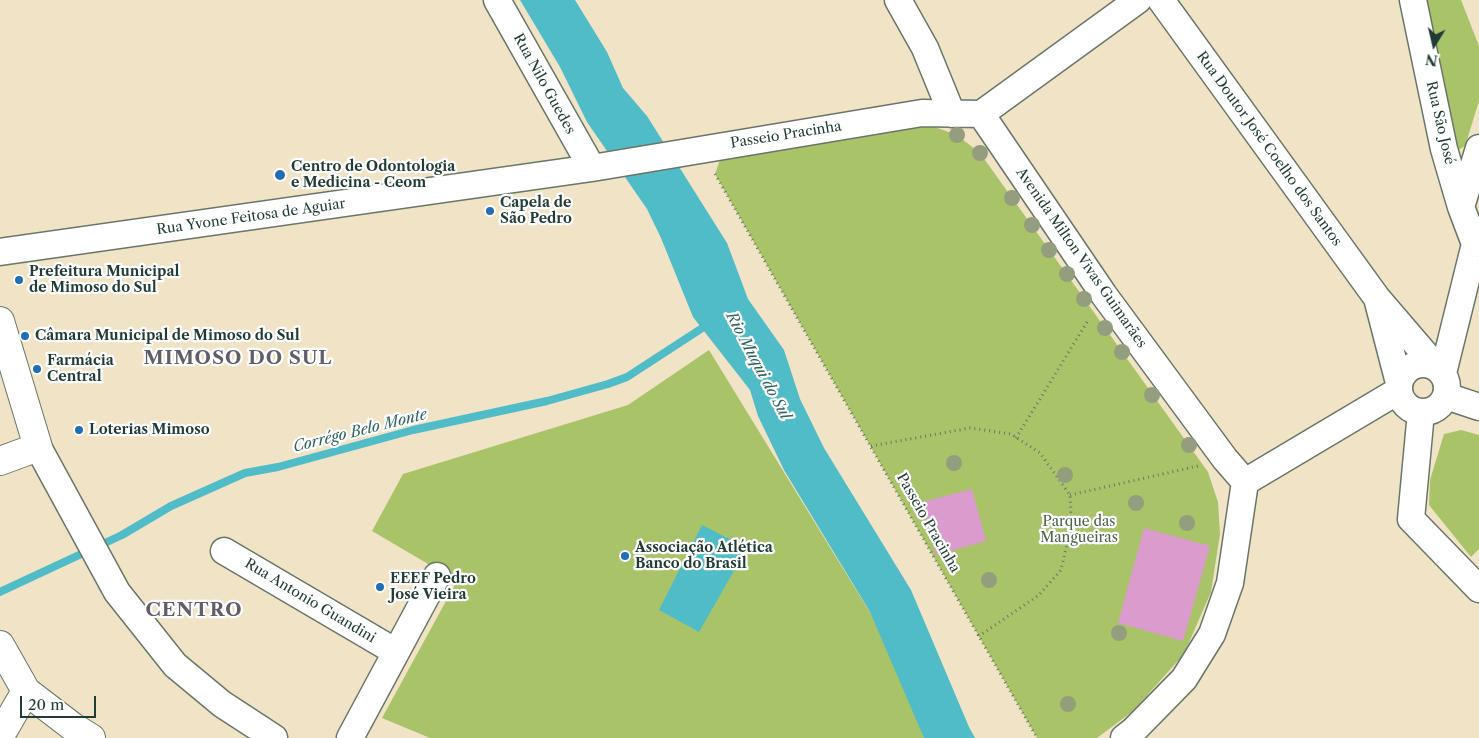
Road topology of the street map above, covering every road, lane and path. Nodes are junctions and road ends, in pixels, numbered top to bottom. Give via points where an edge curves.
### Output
1 (497, 0) edge
2 (898, 0) edge
3 (1138, 0) edge
4 (1161, 0) edge
5 (1413, 0) edge
6 (952, 114) junction
7 (981, 114) junction
8 (1479, 148) edge
9 (710, 157) junction
10 (592, 168) junction
11 (1461, 207) junction
12 (1477, 243) edge
13 (0, 252) edge
14 (1104, 295) junction
15 (1377, 298) junction
16 (0, 321) edge
17 (1442, 379) junction
18 (1399, 387) junction
19 (1479, 407) edge
20 (1421, 412) junction
21 (1016, 438) junction
22 (871, 446) junction
23 (38, 447) junction
24 (1225, 459) junction
25 (0, 461) edge
26 (1245, 482) junction
27 (1070, 495) junction
28 (224, 551) dead end
29 (437, 576) dead end
30 (1479, 589) edge
31 (979, 636) junction
32 (0, 645) edge
33 (396, 652) junction
34 (26, 691) junction
35 (0, 736) edge
36 (91, 738) edge
37 (274, 738) edge
38 (350, 738) edge
39 (1037, 738) edge
40 (1124, 738) edge

1 - 10 street, Rua Nilo Guedes
2 - 6 street via 924,48
3 - 7 street
4 - 15 street, Rua Doutor José Coelho dos Santos
5 - 11 street, Rua São José via 1444,148
6 - 7 street
6 - 9 street via 922,113
7 - 14 street, Avenida Milton Vivas Guimarães
8 - 11 street
9 - 10 street, Rua Yvone Feitosa de Aguiar
9 - 22 path, Passeio Pracinha via 715,174
10 - 13 street, Rua Yvone Feitosa de Aguiar
11 - 12 street, Rua São José
12 - 17 street, Rua São José
14 - 21 path
14 - 24 street, Avenida Milton Vivas Guimarães
15 - 17 street, Rua Doutor José Coelho dos Santos
15 - 18 street, Rua Doutor José Coelho dos Santos
16 - 23 main road
17 - 18 street via 1430,364 1422,363 1407,369
17 - 19 street
17 - 20 street via 1442,403
18 - 20 street via 1406,406
18 - 26 street
20 - 30 street via 1411,519
21 - 22 path via 1011,434 970,428
21 - 27 path via 1040,453
22 - 31 path, Passeio Pracinha
23 - 25 main road
23 - 37 street via 117,592 175,665 222,704
24 - 26 street, Avenida Milton Vivas Guimarães
24 - 27 path
26 - 40 street via 1230,583 1212,634 1184,679
27 - 31 path via 1068,540 1061,570 1039,595
28 - 33 street, Rua Antonio Guandini
29 - 33 street
31 - 39 path, Passeio Pracinha
32 - 34 main road
33 - 38 street
34 - 35 main road
34 - 36 main road

